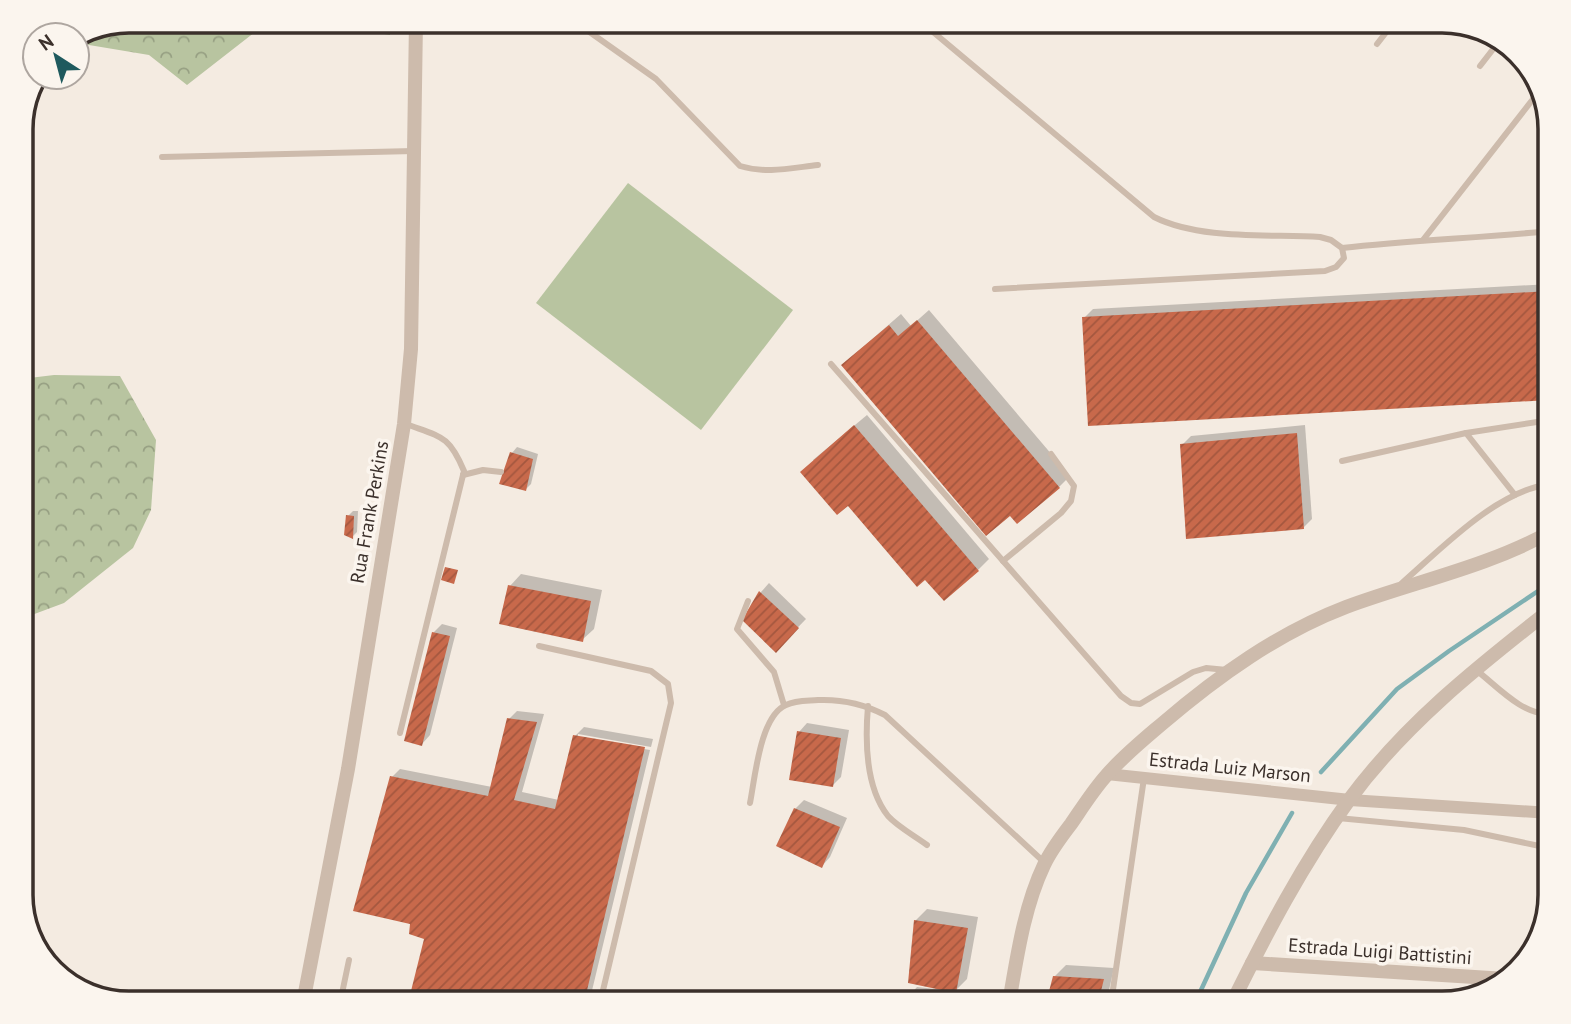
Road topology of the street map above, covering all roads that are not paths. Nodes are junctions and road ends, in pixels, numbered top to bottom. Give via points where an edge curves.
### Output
1 (416, 33) edge
2 (591, 33) edge
3 (934, 33) edge
4 (1386, 33) edge
5 (1377, 44) dead end
6 (1494, 48) edge
7 (1480, 66) dead end
8 (1533, 100) edge
9 (414, 151) junction
10 (162, 158) dead end
11 (818, 165) dead end
12 (1538, 232) edge
13 (1423, 240) junction
14 (1342, 248) junction
15 (995, 289) dead end
16 (831, 364) dead end
17 (1538, 422) edge
18 (404, 424) junction
19 (1466, 433) junction
20 (1051, 454) dead end
21 (1342, 461) dead end
22 (501, 472) dead end
23 (463, 475) junction
24 (1538, 487) edge
25 (1515, 495) junction
26 (1538, 537) edge
27 (1003, 562) junction
28 (1391, 593) junction
29 (748, 601) dead end
30 (1538, 619) edge
31 (539, 646) dead end
32 (1475, 668) junction
33 (1229, 670) junction
34 (784, 705) junction
35 (868, 706) junction
36 (1538, 713) edge
37 (400, 733) dead end
38 (1107, 774) junction
39 (1144, 778) junction
40 (1350, 800) junction
41 (750, 803) dead end
42 (1538, 812) edge
43 (1338, 818) junction
44 (927, 845) dead end
45 (1538, 846) edge
46 (1045, 863) junction
47 (349, 960) dead end
48 (1252, 963) junction
49 (1490, 978) edge
50 (305, 991) edge
51 (343, 991) edge
52 (603, 991) edge
53 (1011, 991) edge
54 (1113, 991) edge
55 (1237, 991) edge

1 - 9 street, Rua Frank Perkins
2 - 11 lane via 656,79 740,166 770,171
3 - 14 lane via 1154,217 1199,231 1320,237
4 - 5 lane
6 - 7 lane
8 - 13 lane
9 - 10 lane
9 - 18 street, Rua Frank Perkins via 411,349
12 - 13 lane
13 - 14 lane
14 - 15 lane via 1344,258 1325,271
16 - 27 lane
17 - 19 lane
18 - 23 lane via 446,439 457,453
18 - 50 street, Rua Frank Perkins via 348,769
19 - 21 lane
19 - 25 lane
20 - 27 lane via 1074,486 1071,501
22 - 23 lane
23 - 37 lane
24 - 25 lane
25 - 28 lane via 1481,516
26 - 28 street
27 - 33 lane via 1131,703 1140,704 1193,672
28 - 33 street via 1333,613
29 - 34 lane via 737,629 774,672
30 - 32 street
31 - 52 lane via 651,671 668,684 671,703
32 - 36 lane via 1521,705
32 - 40 street via 1412,727
33 - 38 street
34 - 35 lane via 824,700
34 - 41 lane via 774,714 764,736
35 - 44 lane via 868,759 880,805
35 - 46 lane via 886,715
38 - 39 street, Estrada Luiz Marson
38 - 46 street
39 - 40 street, Estrada Luiz Marson
39 - 54 lane
40 - 42 street, Estrada Luiz Marson
40 - 43 street
43 - 45 lane via 1464,830
43 - 48 street
46 - 53 street via 1023,932
47 - 51 lane
48 - 49 street, Estrada Luigi Battistini
48 - 55 street

